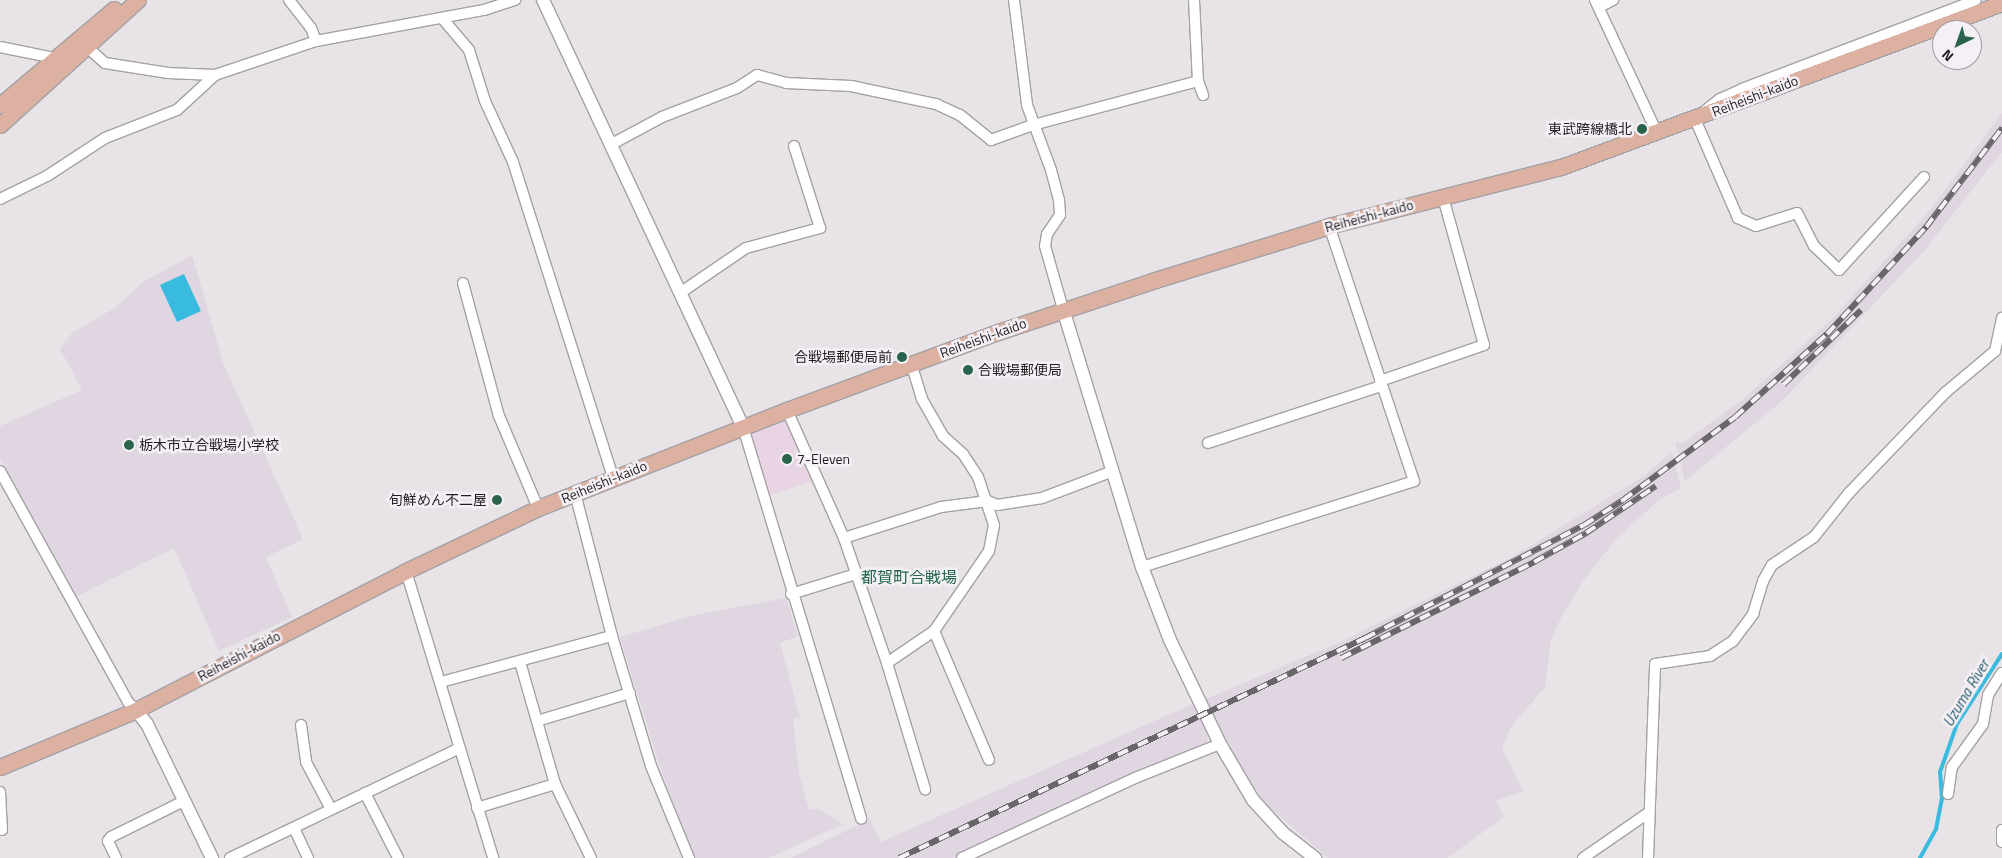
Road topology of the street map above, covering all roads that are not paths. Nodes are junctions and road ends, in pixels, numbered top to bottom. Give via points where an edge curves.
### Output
1 (125, 0) edge
2 (138, 0) edge
3 (289, 0) edge
4 (514, 0) edge
5 (543, 0) edge
6 (1014, 0) edge
7 (1194, 0) edge
8 (1613, 0) edge
9 (1976, 0) edge
10 (2002, 3) edge
11 (1597, 4) edge
12 (442, 18) junction
13 (316, 41) junction
14 (0, 47) edge
15 (87, 47) junction
16 (63, 61) junction
17 (215, 75) junction
18 (1198, 81) junction
19 (1203, 95) dead end
20 (0, 105) edge
21 (1694, 119) junction
22 (1032, 124) junction
23 (0, 125) edge
24 (1656, 132) junction
25 (610, 145) junction
26 (794, 146) dead end
27 (1924, 177) dead end
28 (1443, 196) junction
29 (0, 199) edge
30 (1329, 226) junction
31 (463, 283) dead end
32 (680, 293) junction
33 (1063, 309) junction
34 (2002, 318) edge
35 (911, 364) junction
36 (1380, 384) junction
37 (787, 410) junction
38 (743, 427) junction
39 (1208, 444) dead end
40 (0, 471) edge
41 (1113, 471) junction
42 (613, 478) junction
43 (575, 493) junction
44 (988, 502) junction
45 (538, 508) junction
46 (844, 538) junction
47 (1142, 567) junction
48 (406, 571) junction
49 (856, 574) junction
50 (791, 594) junction
51 (934, 631) junction
52 (612, 636) junction
53 (520, 662) junction
54 (887, 663) junction
55 (2002, 672) edge
56 (441, 682) junction
57 (1999, 684) edge
58 (630, 693) junction
59 (136, 710) junction
60 (537, 722) junction
61 (301, 725) dead end
62 (1220, 744) junction
63 (458, 749) junction
64 (989, 760) dead end
65 (0, 767) edge
66 (554, 784) junction
67 (925, 789) dead end
68 (0, 792) edge
69 (365, 793) junction
70 (1948, 794) dead end
71 (184, 801) junction
72 (478, 808) junction
73 (331, 810) junction
74 (1648, 812) junction
75 (861, 819) dead end
76 (294, 828) junction
77 (2, 830) dead end
78 (2002, 830) edge
79 (2002, 842) edge
80 (116, 858) edge
81 (212, 858) edge
82 (230, 858) edge
83 (308, 858) edge
84 (398, 858) edge
85 (493, 858) edge
86 (591, 858) edge
87 (689, 858) edge
88 (962, 858) edge
89 (1315, 858) edge
90 (1583, 858) edge
91 (1648, 858) edge

1 - 16 main road
2 - 15 main road
3 - 13 street via 311,28
4 - 12 street
5 - 25 street
6 - 22 street via 1022,80
7 - 18 street
8 - 11 street
9 - 21 street via 1742,89 1720,99
10 - 21 main road, Reiheishi-kaido
11 - 24 street
12 - 13 street
12 - 42 street via 469,50 486,102 513,162
13 - 17 street
14 - 16 street
15 - 16 main road
15 - 17 street via 105,63 168,73
16 - 20 main road
16 - 23 main road
17 - 29 street via 177,110 105,138 47,176
18 - 19 street
18 - 22 street
21 - 24 main road, Reiheishi-kaido
21 - 27 street via 1738,218 1756,226 1797,213 1814,246 1839,270
22 - 25 street via 991,140 960,115 936,104 852,86 786,83 757,75 737,88 662,117
22 - 33 street via 1051,170 1059,200 1060,215 1047,234 1045,246
24 - 28 main road, Reiheishi-kaido via 1561,167
25 - 32 street
26 - 32 street via 820,228 746,248
28 - 30 main road, Reiheishi-kaido
28 - 36 street via 1484,345
30 - 33 main road, Reiheishi-kaido
30 - 36 street
31 - 45 street via 499,416
32 - 38 street
33 - 35 main road, Reiheishi-kaido
33 - 41 street
34 - 74 street via 1995,351 1946,392 1849,493 1814,537 1772,564 1753,614 1734,640 1710,656 1655,664
35 - 37 main road, Reiheishi-kaido
35 - 44 street via 922,399 943,436 963,454 978,477
36 - 39 street
36 - 47 street via 1414,482
37 - 38 main road, Reiheishi-kaido
37 - 46 street
38 - 42 main road, Reiheishi-kaido
38 - 50 street
40 - 59 street via 128,702
41 - 44 street via 1042,498 997,505
41 - 47 street
42 - 43 main road, Reiheishi-kaido
43 - 45 main road, Reiheishi-kaido
43 - 52 street
44 - 46 street via 941,507
44 - 51 street via 994,525 989,551
45 - 48 main road, Reiheishi-kaido
46 - 49 street
47 - 62 street via 1170,640
48 - 56 street
48 - 59 main road, Reiheishi-kaido
49 - 50 street
49 - 54 street
50 - 75 street
51 - 54 street
51 - 64 street
52 - 53 street
52 - 58 street
53 - 56 street
53 - 60 street
54 - 67 street
55 - 57 street
56 - 63 street
57 - 70 street via 1988,695 1982,724 1952,767
58 - 60 street
58 - 87 street via 651,766
59 - 65 main road, Reiheishi-kaido
59 - 71 street via 147,724
60 - 66 street
61 - 73 street via 306,762
62 - 88 street via 1135,778
62 - 89 street via 1261,811 1283,834
63 - 69 street
63 - 72 street
66 - 72 street
66 - 86 street
68 - 77 street
69 - 73 street
69 - 84 street
71 - 80 street via 111,837 108,841
71 - 81 street
72 - 85 street
73 - 76 street
74 - 90 street
74 - 91 street
76 - 82 street
76 - 83 street
78 - 79 street

